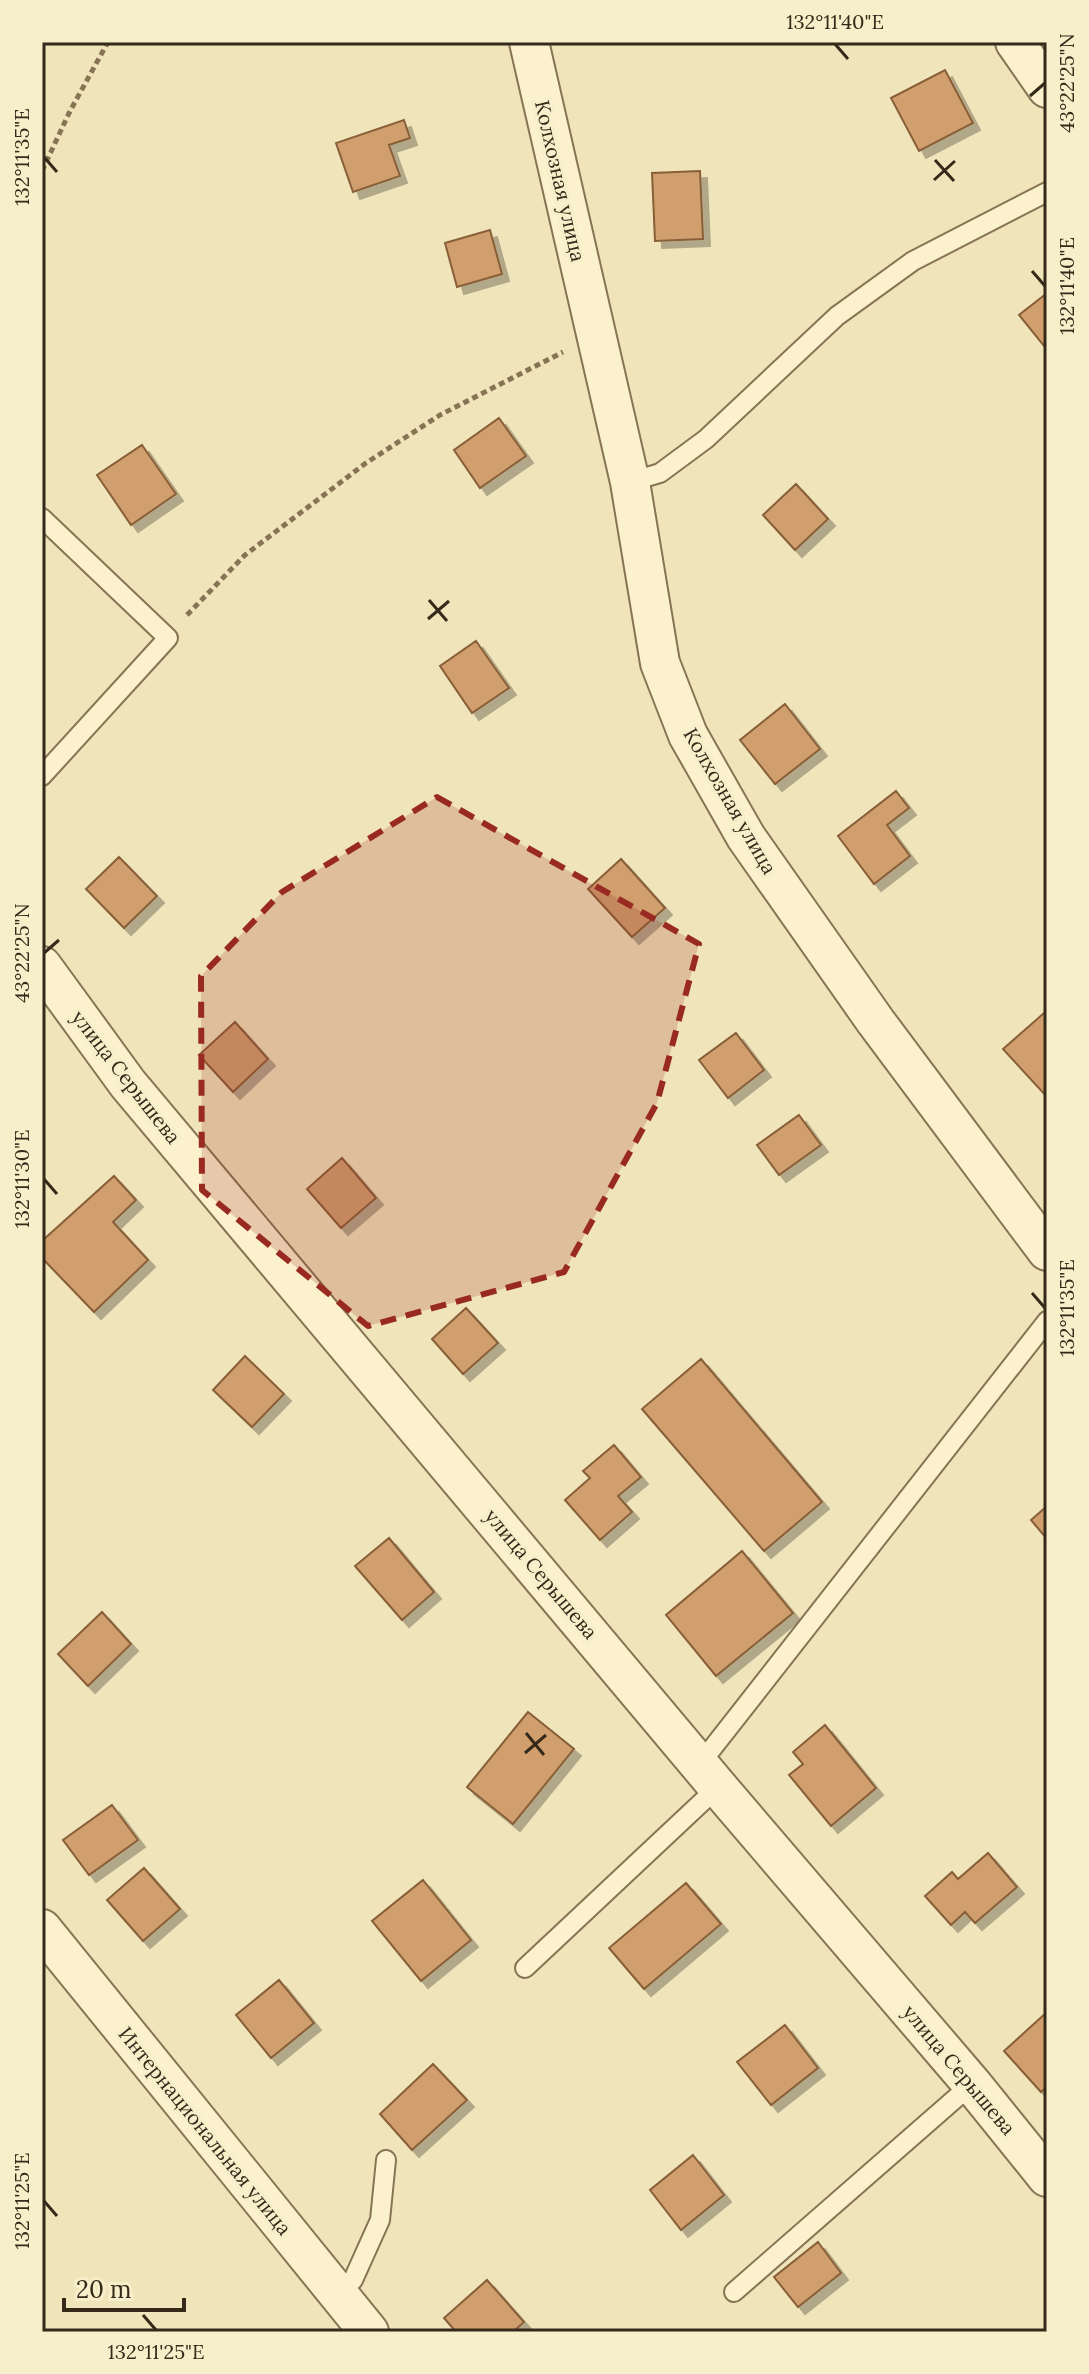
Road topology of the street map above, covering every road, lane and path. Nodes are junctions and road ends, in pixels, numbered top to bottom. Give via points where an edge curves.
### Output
1 (108, 42) edge
2 (529, 42) edge
3 (1015, 42) edge
4 (1047, 88) edge
5 (42, 171) edge
6 (1047, 192) edge
7 (595, 336) junction
8 (630, 482) junction
9 (42, 518) edge
10 (168, 638) junction
11 (42, 776) edge
12 (42, 966) edge
13 (1047, 1251) edge
14 (1047, 1321) edge
15 (709, 1775) junction
16 (42, 1929) edge
17 (525, 1968) dead end
18 (972, 2084) junction
19 (386, 2160) dead end
20 (1047, 2177) edge
21 (734, 2292) dead end
22 (337, 2295) junction
23 (369, 2332) edge

1 - 5 path
2 - 7 street, Колхозная улица
3 - 4 street
6 - 8 lane via 913,261 837,316 706,439 660,473
7 - 8 street, Колхозная улица
7 - 10 path via 440,415 366,463 245,555
8 - 13 street, Колхозная улица via 660,663 688,735 746,837
9 - 10 lane
10 - 11 lane
12 - 15 street, улица Серышева via 128,1084
14 - 15 lane
15 - 17 lane
15 - 18 street, улица Серышева
16 - 22 street, Интернациональная улица
18 - 20 street, улица Серышева
18 - 21 lane
19 - 22 lane via 380,2220 353,2280
22 - 23 street, Интернациональная улица

